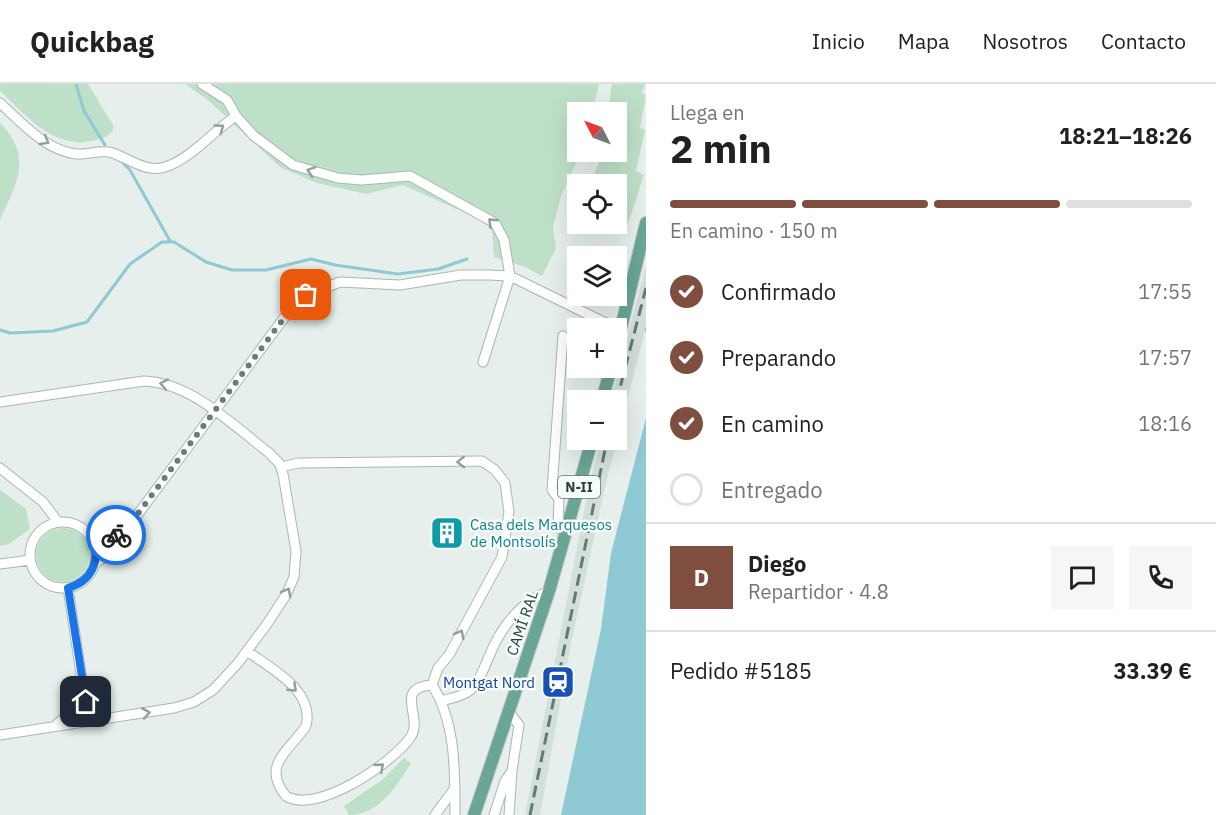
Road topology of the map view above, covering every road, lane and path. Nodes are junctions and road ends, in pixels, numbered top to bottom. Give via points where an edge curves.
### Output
1 (202, 84) edge
2 (0, 103) edge
3 (236, 116) junction
4 (646, 223) edge
5 (510, 276) junction
6 (594, 318) edge
7 (621, 318) edge
8 (563, 336) dead end
9 (483, 362) dead end
10 (0, 402) edge
11 (214, 412) junction
12 (589, 450) edge
13 (281, 467) junction
14 (0, 468) edge
15 (577, 495) junction
16 (559, 499) junction
17 (58, 522) junction
18 (128, 527) junction
19 (566, 535) junction
20 (91, 537) junction
21 (30, 560) junction
22 (0, 564) edge
23 (95, 564) junction
24 (68, 588) junction
25 (549, 591) junction
26 (247, 651) junction
27 (432, 685) junction
28 (84, 689) junction
29 (442, 700) junction
30 (508, 711) junction
31 (88, 720) junction
32 (54, 726) junction
33 (0, 735) edge
34 (500, 737) junction
35 (518, 746) junction
36 (512, 771) junction
37 (455, 788) junction
38 (435, 815) edge
39 (454, 815) edge
40 (474, 815) edge
41 (494, 815) edge
42 (509, 815) edge

1 - 3 street via 227,100
2 -> 3 street via 37,137 66,151 109,152 154,169 165,168 185,156
5 -> 3 street via 502,233 488,217 410,176 338,178 293,165 253,135
4 - 7 main road
5 - 6 street
5 - 9 street
5 - 11 street via 461,275 400,285 340,282 315,290 292,307
8 - 16 street via 552,490
11 -> 10 street via 183,390 151,382
11 - 13 street via 268,452
11 - 18 street
12 - 15 main road, CAMÍ RAL / N-II
26 -> 13 street via 286,595 296,567
27 -> 13 street via 502,557 509,512 505,483 482,461 299,463
14 - 17 street via 43,502
15 - 16 street
15 - 19 main road, CAMÍ RAL / N-II
16 - 19 street via 558,525
17 - 20 street via 71,522
17 - 21 street via 39,533
18 - 20 street via 111,538
18 - 23 street via 109,553
19 - 25 main road, CAMÍ RAL / N-II
20 - 23 street via 97,554
21 - 22 street
21 - 24 street via 33,569 49,584
23 - 24 street via 85,580
24 - 28 street
25 - 29 street via 524,603 508,621 476,684 460,696
25 - 30 main road, CAMÍ RAL / N-II
26 -> 27 street via 294,687 307,705 306,726 282,754 277,776 289,800 308,807 323,806 352,789 398,752 416,728 410,702 413,694 419,687
31 -> 26 street via 194,702 220,683
27 - 29 street
28 - 31 street
28 - 32 street via 71,713
29 - 37 street
30 - 34 main road, CAMÍ RAL / N-II
30 - 35 street via 519,725
31 - 32 street
32 - 33 street
34 - 35 street
34 - 40 main road, CAMÍ RAL / N-II
35 - 36 street
36 - 41 street
36 - 42 street
37 - 38 street
37 - 39 street

